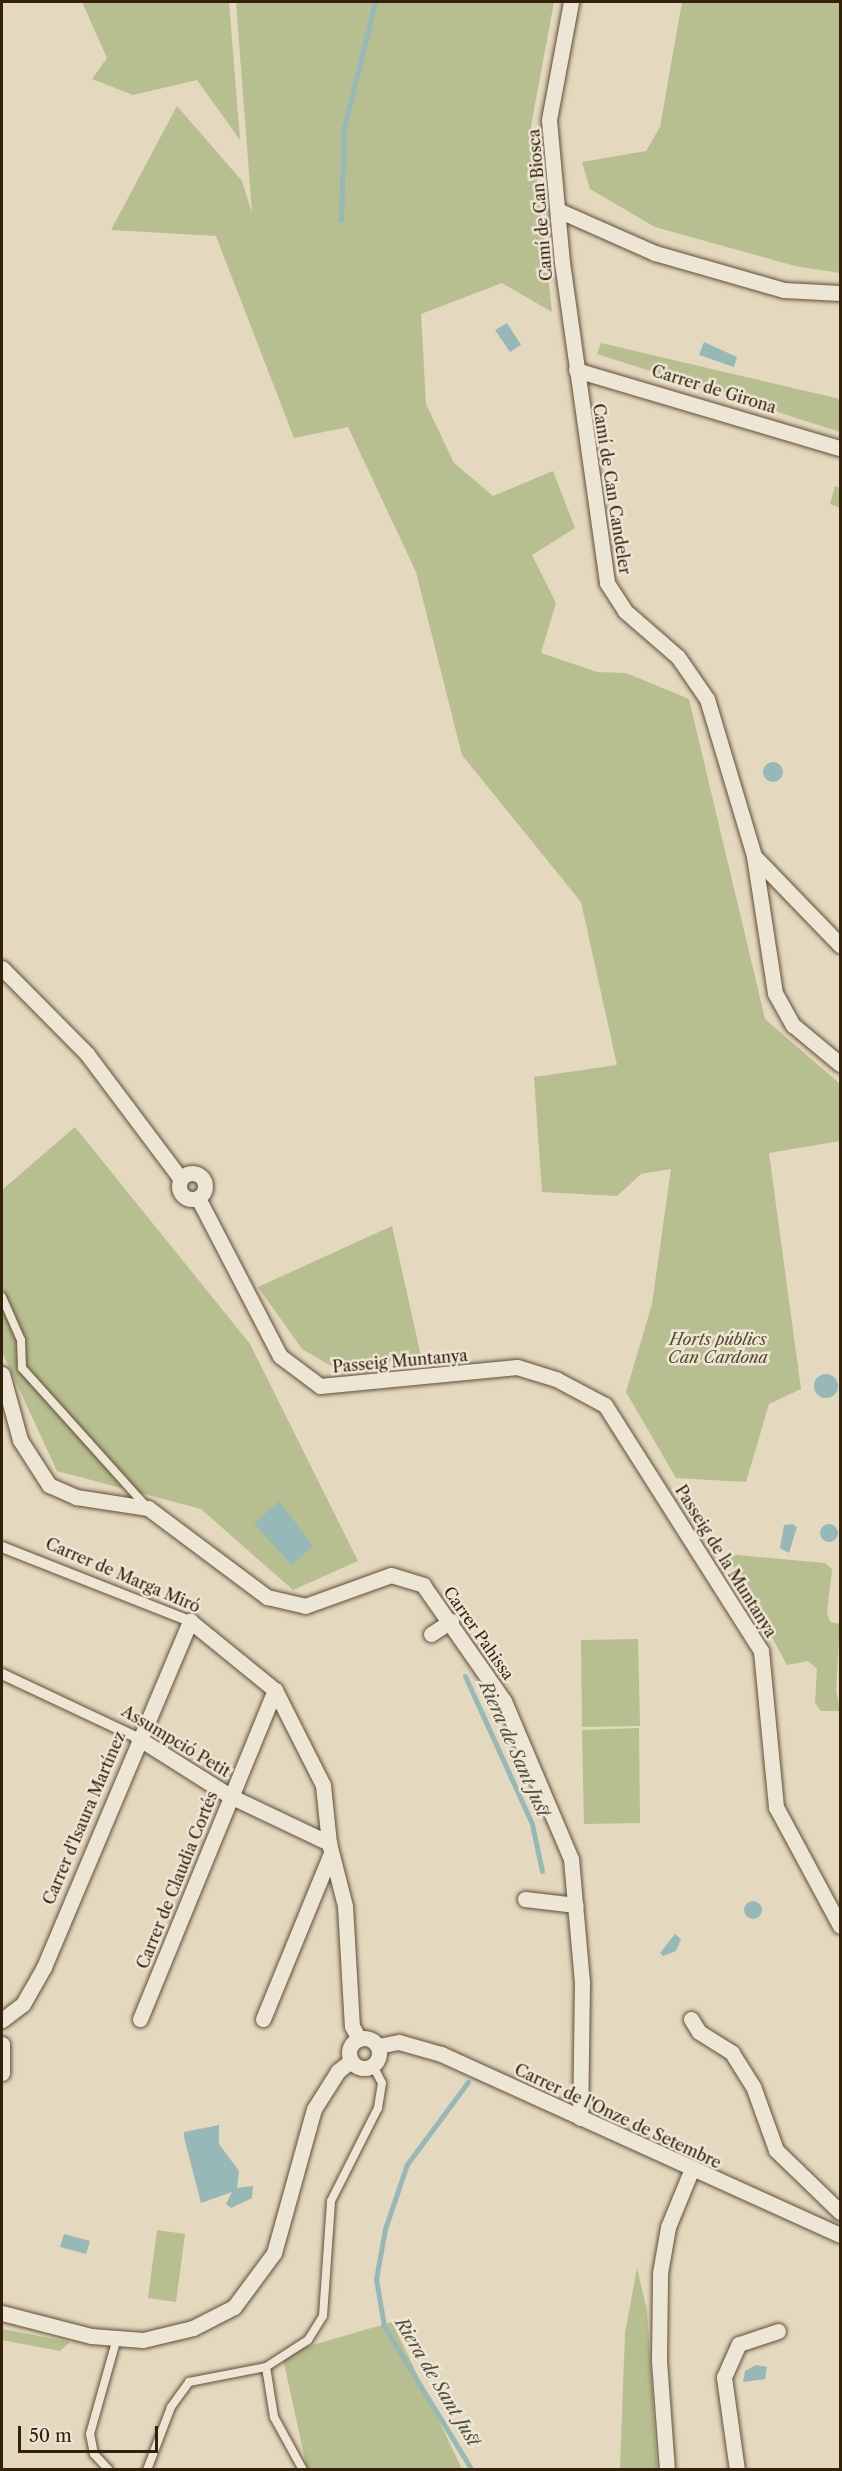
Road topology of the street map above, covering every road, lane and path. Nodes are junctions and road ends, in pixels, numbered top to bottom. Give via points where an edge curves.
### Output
1 (571, 2) edge
2 (560, 211) junction
3 (840, 293) edge
4 (576, 370) junction
5 (840, 448) edge
6 (754, 856) junction
7 (840, 945) edge
8 (2, 968) edge
9 (840, 1064) edge
10 (2, 1297) edge
11 (2, 1374) edge
12 (597, 1400) joint
13 (148, 1508) junction
14 (2, 1547) edge
15 (190, 1621) junction
16 (451, 1621) junction
17 (431, 1634) dead end
18 (2, 1674) edge
19 (275, 1690) junction
20 (138, 1738) junction
21 (230, 1796) junction
22 (330, 1848) junction
23 (525, 1899) dead end
24 (576, 1905) junction
25 (840, 1926) edge
26 (140, 2019) dead end
27 (263, 2019) dead end
28 (691, 2019) dead end
29 (2, 2020) edge
30 (358, 2039) junction
31 (2, 2044) edge
32 (378, 2046) junction
33 (351, 2061) junction
34 (373, 2066) junction
35 (2, 2073) edge
36 (580, 2118) junction
37 (691, 2171) junction
38 (840, 2212) edge
39 (840, 2235) edge
40 (2, 2313) edge
41 (778, 2331) dead end
42 (117, 2338) junction
43 (266, 2367) junction
44 (109, 2469) edge
45 (147, 2469) edge
46 (303, 2469) edge
47 (667, 2469) edge
48 (737, 2469) edge

1 - 2 street, Camí de Can Biosca via 549,120
2 - 3 street via 655,253 784,290
2 - 4 street, Camí de Can Biosca
4 - 5 street, Carrer de Girona
4 - 6 street, Camí de Can Candeler via 607,582 625,611 699,683 716,721
6 - 7 street
6 - 9 street, Camí de Can Candeler via 775,993 793,1025
8 - 12 street, Passeig Muntanya via 87,1054 180,1179 190,1172 203,1178 205,1189 198,1198 280,1356 320,1386 517,1367
10 - 13 lane via 21,1340 22,1368
11 - 13 street, Carrer Pahissa via 20,1440 49,1485 76,1497
12 - 25 street, Passeig de la Muntanya via 761,1651 776,1807
13 - 16 street, Carrer Pahissa via 283,1604 305,1606 400,1575 423,1585
14 - 15 street, Carrer de Marga Miró
15 - 19 street, Carrer de Marga Miró
15 - 20 street, Carrer d'Isaura Martínez
16 - 17 street
16 - 24 street, Carrer Pahissa via 520,1736 564,1836
18 - 20 street, Assumpció Petit
19 - 21 street, Carrer de Claudia Cortés
19 - 22 street, Carrer de Marga Miró via 323,1785
20 - 21 street, Assumpció Petit
20 - 29 street, Carrer d'Isaura Martínez via 44,1967 23,2004
21 - 22 street, Assumpció Petit
21 - 26 street, Carrer de Claudia Cortés
22 - 27 street
22 - 30 street, Carrer de Marga Miró via 345,1906 352,2026
23 - 24 street
24 - 36 street, Carrer Pahissa via 582,1982
28 - 38 street via 699,2032 732,2053 753,2086 776,2150
30 - 32 street
30 - 33 street via 350,2048
31 - 35 street
32 - 34 street
32 - 36 street, Carrer de l'Onze de Setembre via 399,2042 441,2054
33 - 34 street via 361,2068
33 - 42 street via 338,2071 315,2109 274,2253 256,2281 234,2307 193,2328 143,2340
34 - 43 lane via 382,2083 378,2108 331,2201 323,2316 308,2340
36 - 37 street, Carrer de l'Onze de Setembre
37 - 39 street, Carrer de l'Onze de Setembre
37 - 47 street via 668,2227 660,2273 659,2360
40 - 42 street
41 - 48 street via 739,2344 724,2377
42 - 44 lane via 90,2434 94,2454
43 - 45 lane via 189,2382 171,2407
43 - 46 lane via 274,2417

